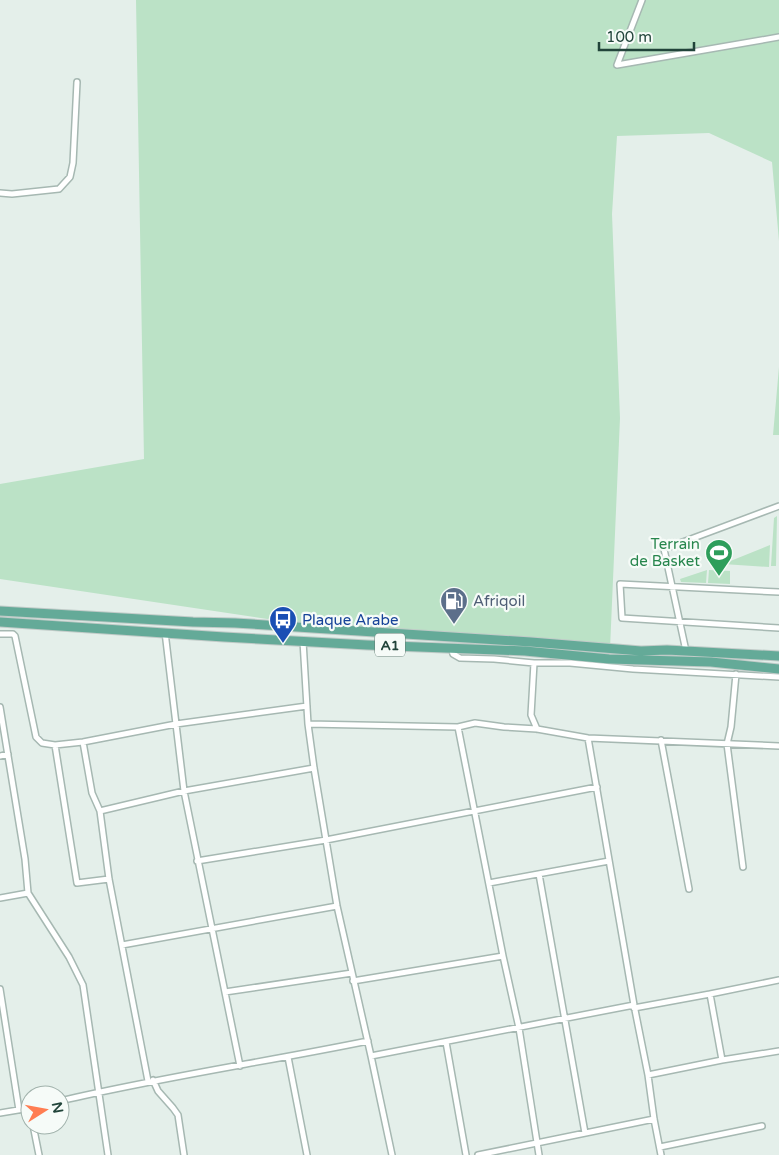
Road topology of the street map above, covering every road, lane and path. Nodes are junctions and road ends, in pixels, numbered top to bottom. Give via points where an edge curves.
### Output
1 (642, 0) edge
2 (779, 37) edge
3 (76, 82) dead end
4 (0, 194) edge
5 (779, 506) edge
6 (672, 586) junction
7 (779, 592) edge
8 (0, 611) edge
9 (679, 621) junction
10 (0, 622) edge
11 (779, 628) edge
12 (165, 632) junction
13 (0, 634) edge
14 (303, 640) junction
15 (451, 647) junction
16 (686, 651) junction
17 (779, 656) edge
18 (534, 663) junction
19 (779, 668) edge
20 (736, 674) junction
21 (779, 677) edge
22 (0, 706) edge
23 (307, 706) junction
24 (176, 724) junction
25 (308, 724) junction
26 (458, 727) junction
27 (537, 729) junction
28 (588, 738) junction
29 (661, 740) junction
30 (83, 742) junction
31 (727, 744) junction
32 (55, 745) junction
33 (779, 746) edge
34 (8, 754) junction
35 (0, 756) edge
36 (314, 768) junction
37 (597, 787) junction
38 (184, 792) junction
39 (100, 811) junction
40 (474, 812) junction
41 (326, 840) junction
42 (197, 861) junction
43 (609, 861) junction
44 (743, 867) dead end
45 (539, 874) junction
46 (108, 879) junction
47 (489, 883) junction
48 (689, 888) dead end
49 (28, 893) junction
50 (0, 898) edge
51 (337, 906) junction
52 (212, 928) junction
53 (122, 945) junction
54 (502, 956) junction
55 (352, 973) junction
56 (779, 980) edge
57 (353, 981) junction
58 (0, 989) edge
59 (225, 992) junction
60 (710, 994) junction
61 (634, 1006) junction
62 (565, 1019) junction
63 (518, 1028) junction
64 (368, 1041) junction
65 (446, 1042) junction
66 (779, 1051) edge
67 (371, 1056) junction
68 (288, 1057) junction
69 (722, 1060) junction
70 (240, 1066) junction
71 (648, 1075) junction
72 (150, 1081) junction
73 (98, 1092) junction
74 (70, 1099) edge
75 (19, 1110) joint
76 (0, 1113) edge
77 (654, 1119) junction
78 (762, 1126) dead end
79 (585, 1133) junction
80 (35, 1135) edge
81 (537, 1144) junction
82 (660, 1147) junction
83 (39, 1155) edge
84 (108, 1155) edge
85 (184, 1155) edge
86 (307, 1155) edge
87 (392, 1155) edge
88 (466, 1155) edge
89 (478, 1155) edge
90 (539, 1155) edge
91 (661, 1155) edge

1 - 2 street via 617,65
3 - 4 street via 70,177 58,189
5 - 6 street via 664,549
6 - 7 street
6 - 9 street
6 - 9 street via 620,584 622,618
8 - 16 main road, A1 via 235,622 641,651
9 - 11 street
9 - 16 street
10 - 12 main road, A1
12 - 14 main road, A1
12 - 24 street
13 - 32 street via 15,636 36,737 42,743
14 - 15 main road, A1
14 - 23 street
15 - 18 street via 453,654 460,658
15 - 19 main road, A1
16 - 17 main road, A1
18 - 20 street
18 - 27 street via 532,715
20 - 21 street
20 - 31 street
22 - 34 street
23 - 24 street
23 - 25 street
24 - 30 street
24 - 38 street
25 - 26 street
25 - 36 street
26 - 27 street via 474,723
26 - 40 street
27 - 28 street
28 - 29 street
28 - 37 street
29 - 31 street
29 - 48 street
30 - 32 street
30 - 39 street via 92,793
31 - 33 street
31 - 44 street
32 - 46 street via 77,883
34 - 35 street
34 - 49 street
36 - 38 street
36 - 41 street
37 - 40 street
37 - 43 street
38 - 39 street
38 - 42 street
39 - 46 street
40 - 41 street
40 - 47 street
41 - 42 street
41 - 51 street
42 - 52 street
43 - 45 street
43 - 61 street
45 - 47 street
45 - 62 street
46 - 53 street
47 - 54 street
49 - 50 street
49 - 73 street via 83,985
51 - 52 street
51 - 55 street
52 - 53 street
52 - 59 street
53 - 72 street
54 - 57 street
54 - 63 street
55 - 57 street
55 - 59 street
56 - 60 street
57 - 64 street
58 - 75 street
59 - 70 street
60 - 61 street
60 - 69 street
61 - 62 street
61 - 71 street
62 - 63 street
62 - 79 street
63 - 65 street
63 - 81 street
64 - 67 street
64 - 68 street
65 - 67 street
65 - 88 street
66 - 69 street
67 - 87 street
68 - 70 street
68 - 86 street
69 - 71 street
70 - 72 street
71 - 77 street
72 - 73 street
72 - 85 street via 178,1116
73 - 74 street
73 - 84 street
75 - 76 street
77 - 79 street
77 - 82 street
78 - 82 street
79 - 81 street
80 - 83 street
81 - 89 street
81 - 90 street
82 - 91 street

